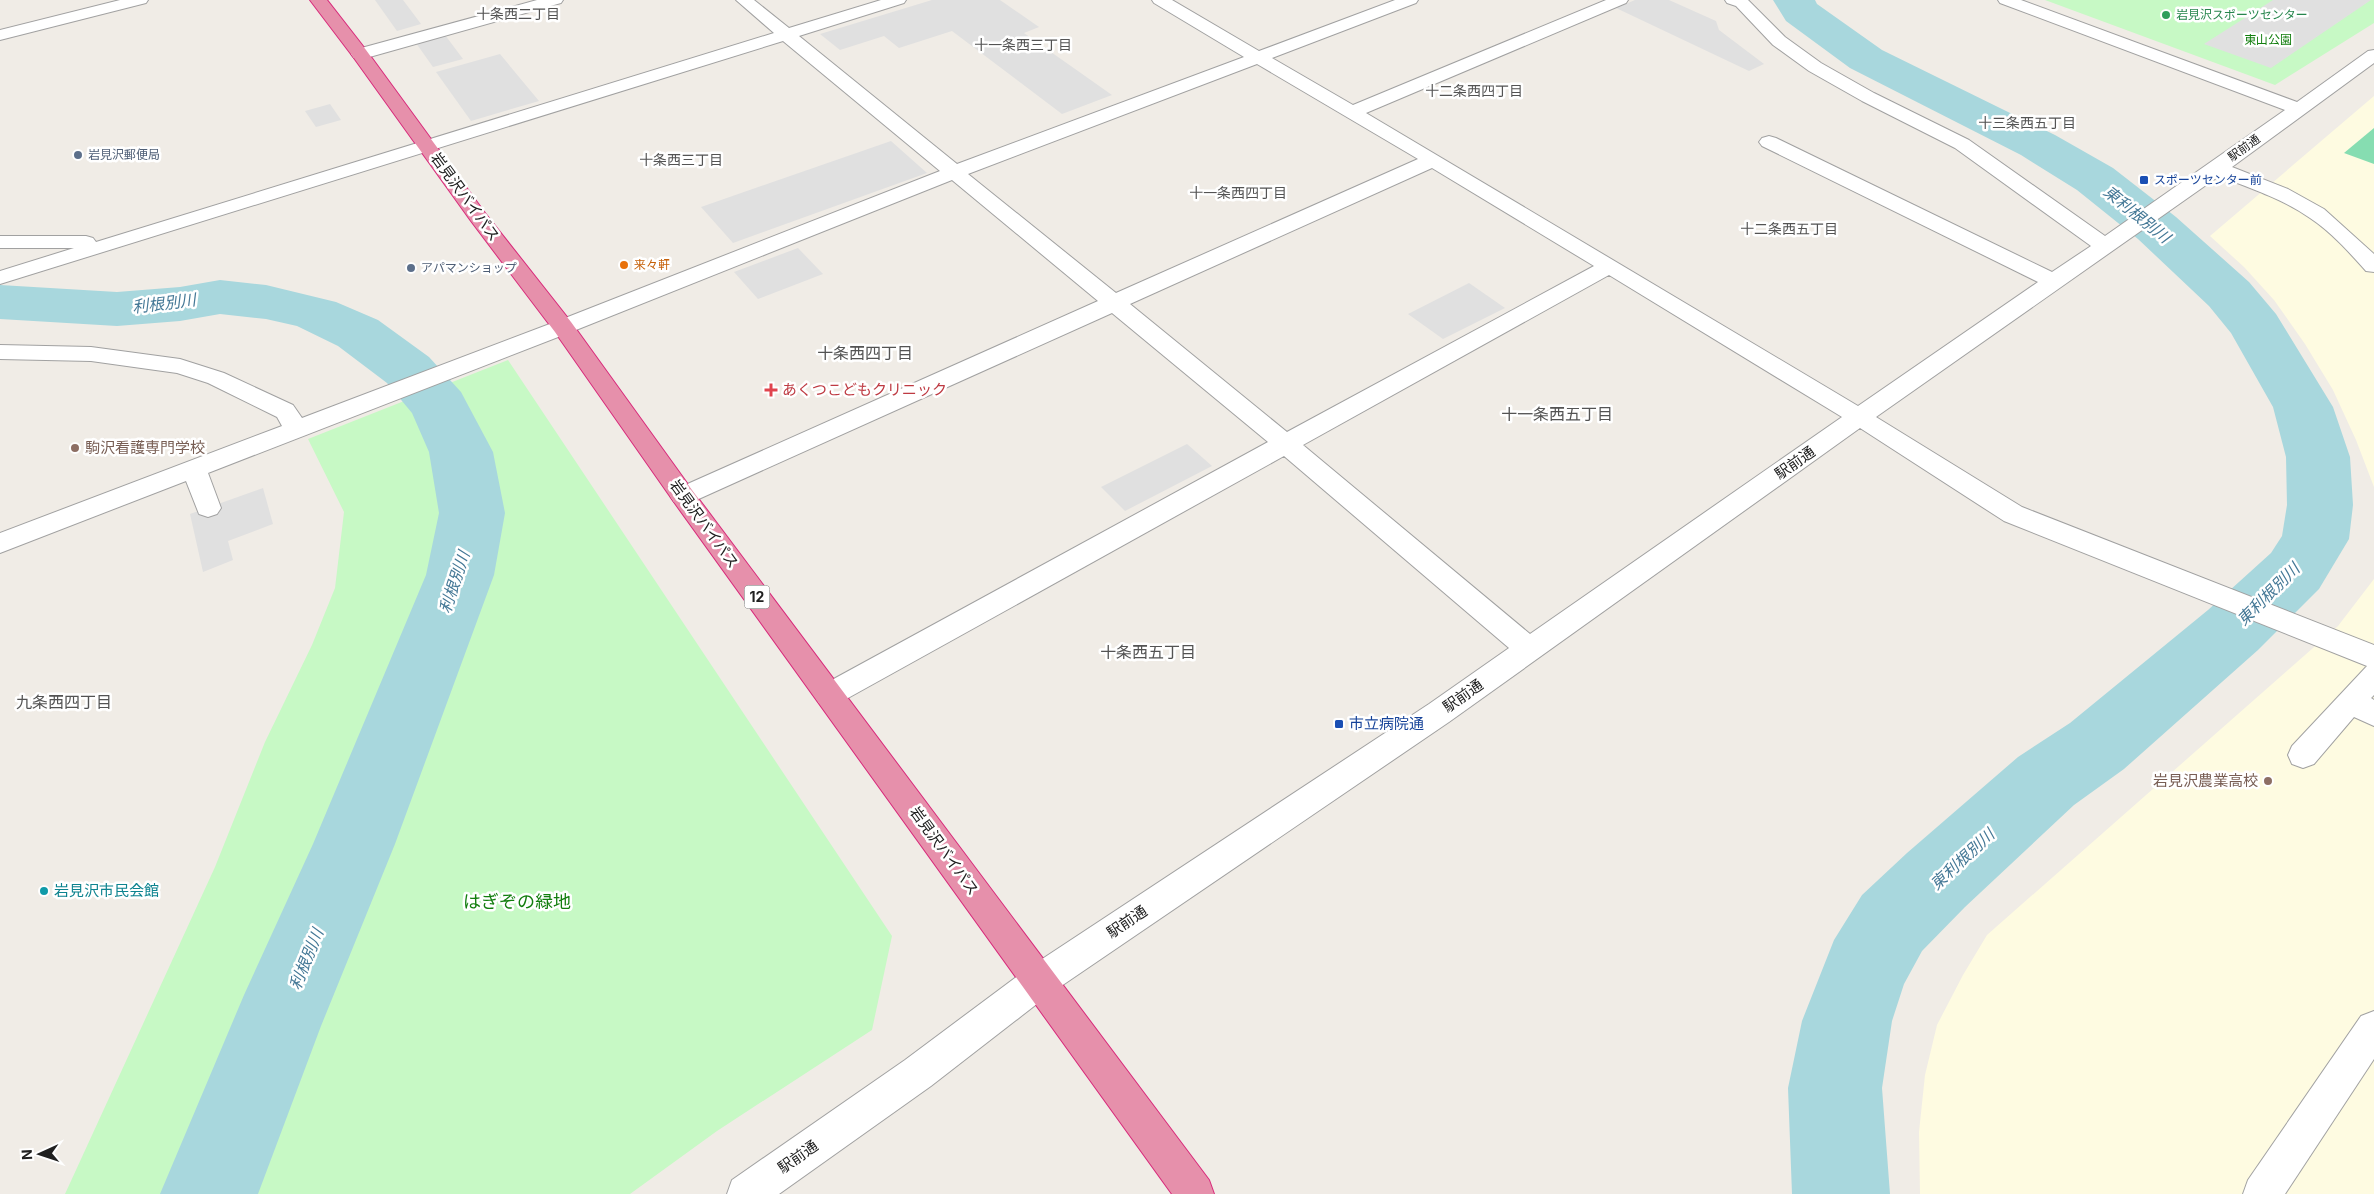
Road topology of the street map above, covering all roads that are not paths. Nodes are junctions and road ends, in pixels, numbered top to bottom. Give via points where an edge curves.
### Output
1 (140, 0) edge
2 (318, 0) edge
3 (555, 0) edge
4 (744, 0) edge
5 (898, 0) edge
6 (1160, 0) edge
7 (1410, 0) edge
8 (1620, 0) edge
9 (1734, 0) edge
10 (2006, 0) edge
11 (0, 35) edge
12 (786, 35) junction
13 (360, 54) junction
14 (2374, 55) edge
15 (1260, 58) junction
16 (2299, 109) junction
17 (1351, 113) junction
18 (1769, 142) dead end
19 (426, 146) junction
20 (1433, 160) junction
21 (2218, 168) junction
22 (955, 172) junction
23 (0, 242) edge
24 (112, 242) junction
25 (2110, 243) junction
26 (1608, 266) junction
27 (2374, 266) edge
28 (0, 278) edge
29 (2054, 280) junction
30 (1114, 304) junction
31 (563, 327) junction
32 (0, 352) edge
33 (1859, 417) junction
34 (304, 426) junction
35 (1286, 444) junction
36 (194, 469) junction
37 (683, 496) junction
38 (208, 508) dead end
39 (0, 543) edge
40 (1529, 649) junction
41 (2374, 657) edge
42 (2374, 675) edge
43 (829, 695) junction
44 (2363, 707) edge
45 (2303, 756) dead end
46 (1039, 981) junction
47 (2374, 1028) edge
48 (746, 1194) edge
49 (1195, 1194) edge
50 (2262, 1194) edge

1 - 11 street
2 - 13 highway, 岩見沢バイパス / 12
3 - 13 street
4 - 12 street
5 - 12 street
6 - 15 street
7 - 15 street
8 - 17 street
9 - 25 street via 1742,3 1779,41 1815,67 1962,144
10 - 16 street
12 - 19 street
12 - 22 street
13 - 19 highway, 岩見沢バイパス / 12
14 - 16 street, 駅前通
15 - 17 street
15 - 22 street
16 - 21 street, 駅前通
17 - 20 street
18 - 29 street
19 - 24 street
19 - 31 highway, 岩見沢バイパス / 12
20 - 26 street
20 - 30 street
21 - 25 street, 駅前通
21 - 27 street via 2290,198 2318,214
22 - 30 street
22 - 31 street
23 - 24 street
24 - 28 street
25 - 29 street, 駅前通
26 - 33 street
26 - 35 street
29 - 33 street, 駅前通
30 - 35 street
30 - 37 street
31 - 34 street
31 - 37 highway, 岩見沢バイパス / 12
32 - 34 street via 90,354 180,366 216,378 285,411
33 - 40 street, 駅前通
33 - 41 street via 2013,514
34 - 36 street
35 - 40 street
35 - 43 street
36 - 38 street
36 - 39 street
37 - 43 highway, 岩見沢バイパス / 12
40 - 46 street, 駅前通 via 1439,713
42 - 44 street
43 - 46 highway, 岩見沢バイパス / 12
44 - 45 street
46 - 48 street, 駅前通 via 918,1073
46 - 49 highway, 岩見沢バイパス / 12
47 - 50 street

